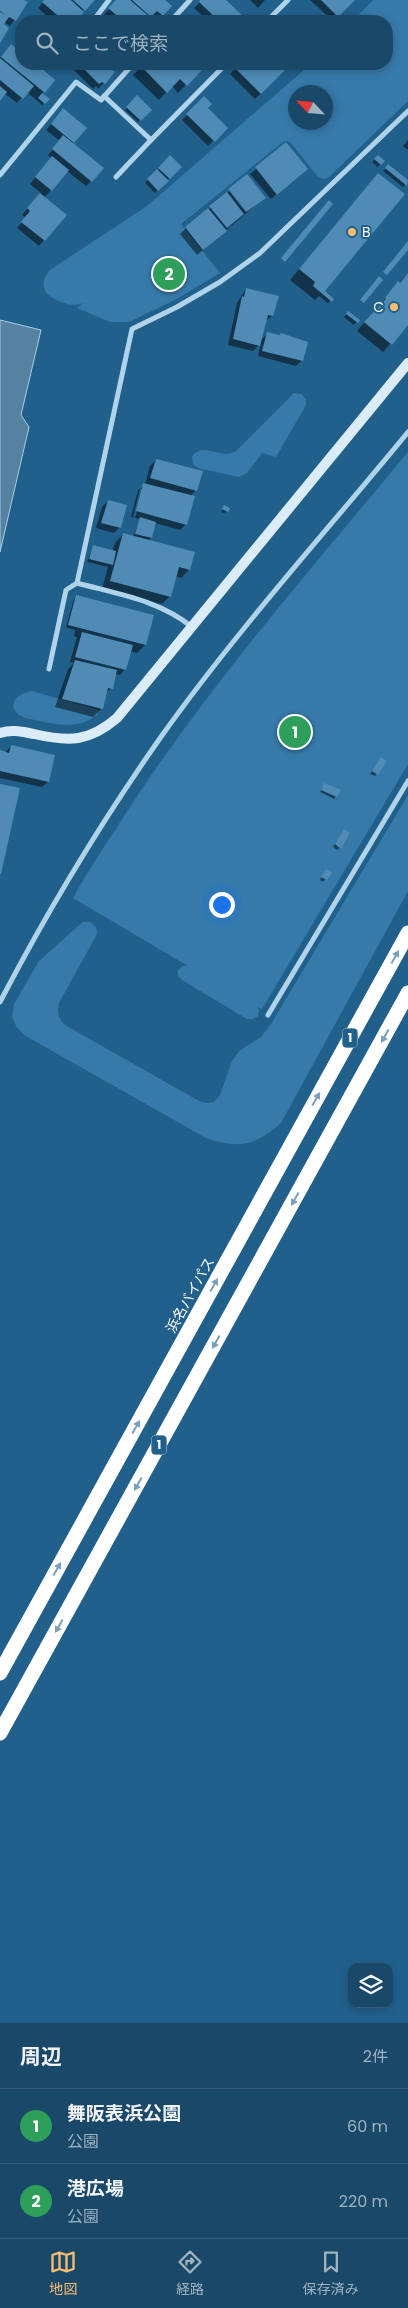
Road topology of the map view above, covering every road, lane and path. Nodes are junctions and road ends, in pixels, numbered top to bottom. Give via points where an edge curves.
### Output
1 (109, 0) edge
2 (190, 0) edge
3 (288, 0) edge
4 (98, 15) edge
5 (176, 15) edge
6 (273, 15) edge
7 (128, 70) edge
8 (220, 70) edge
9 (104, 96) junction
10 (408, 111) edge
11 (151, 140) junction
12 (0, 175) edge
13 (116, 177) dead end
14 (408, 363) edge
15 (408, 432) edge
16 (77, 583) junction
17 (192, 627) junction
18 (49, 670) dead end
19 (0, 733) edge
20 (408, 781) edge
21 (408, 933) edge
22 (408, 993) edge
23 (0, 1002) edge
24 (268, 1015) dead end
25 (0, 1673) edge
26 (0, 1734) edge

1 - 4 street
2 - 5 street
3 - 6 street
7 - 9 street
8 - 11 street
9 - 11 street
9 - 12 street via 101,100 76,82
10 - 16 street via 260,253 211,287 132,329
11 - 13 street
14 - 17 street
15 - 23 street via 222,656 164,733 65,885
16 - 17 street via 155,604
16 - 18 street via 66,590
17 - 19 street via 106,728 85,737 62,740 18,731
20 - 24 street
25 -> 21 highway, 浜名バイパス / 1
22 -> 26 highway, 1

